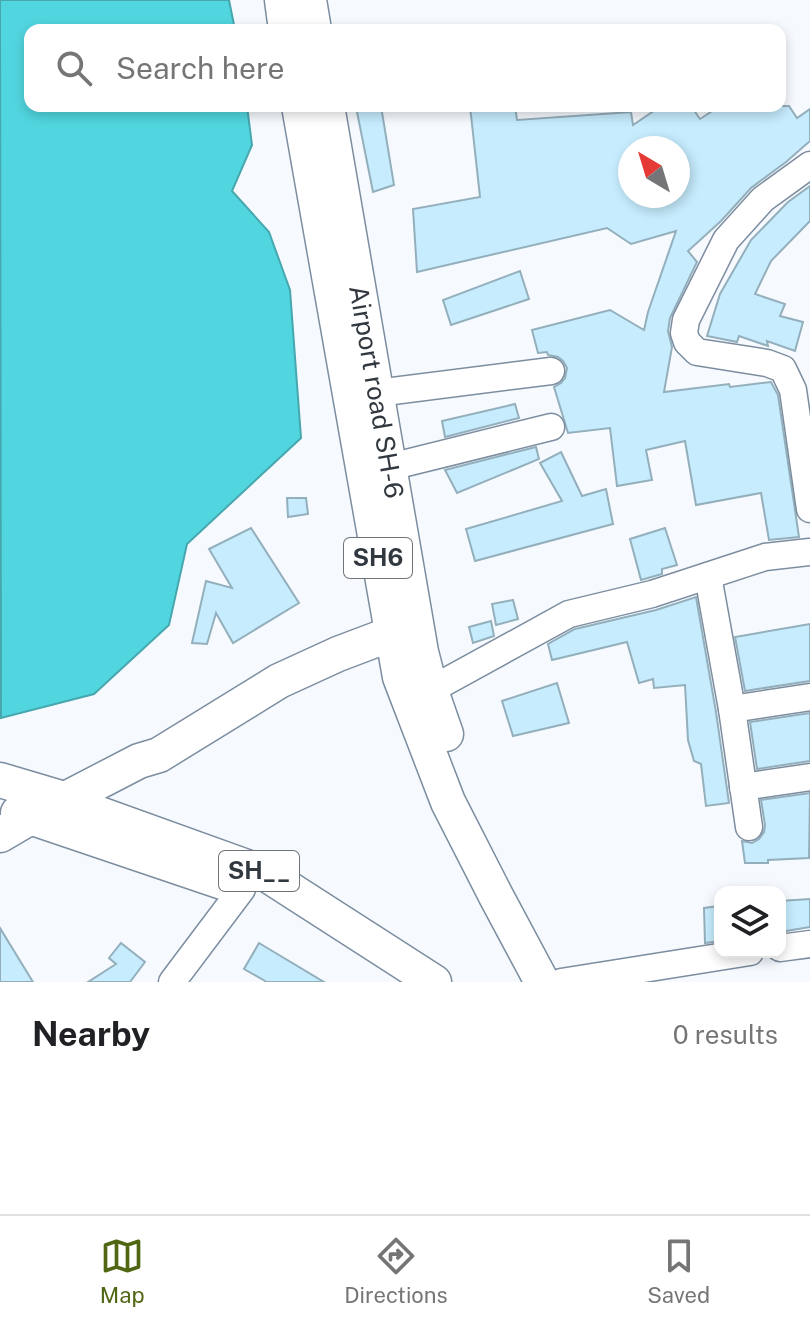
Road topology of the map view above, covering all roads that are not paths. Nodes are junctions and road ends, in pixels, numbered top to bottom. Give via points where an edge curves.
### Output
1 (282, 0) edge
2 (309, 0) edge
3 (285, 24) edge
4 (313, 24) edge
5 (314, 114) edge
6 (810, 165) edge
7 (551, 371) dead end
8 (377, 393) junction
9 (551, 427) dead end
10 (806, 453) edge
11 (390, 467) junction
12 (810, 509) edge
13 (810, 552) edge
14 (708, 576) junction
15 (405, 629) junction
16 (420, 696) junction
17 (810, 697) edge
18 (732, 709) junction
19 (810, 777) edge
20 (0, 780) edge
21 (743, 787) junction
22 (40, 816) edge
23 (749, 827) dead end
24 (0, 861) edge
25 (242, 889) junction
26 (810, 944) edge
27 (786, 947) edge
28 (714, 958) edge
29 (172, 982) edge
30 (398, 982) edge
31 (434, 982) edge
32 (559, 982) edge

1 - 3 main road
2 - 4 main road
5 - 8 main road, Airport road SH-6 / SH6
5 - 15 main road, SH6
6 - 10 street via 763,199 726,240 684,333 697,352 783,369 793,390
7 - 8 street
8 - 11 main road, Airport road SH-6 / SH6
9 - 11 street
10 - 12 street
11 - 15 main road, Airport road SH-6 / SH6
13 - 14 street via 765,557
14 - 16 street via 569,614
14 - 18 street
15 - 16 main road, SH6 via 400,677
15 - 22 main road via 279,681 159,755
16 - 32 main road, SH6 via 448,802 496,896
17 - 18 street
18 - 21 street
19 - 21 street
20 - 22 main road, SH__
21 - 23 street
22 - 24 main road
22 - 25 main road, SH__
22 - 31 main road, SH__ via 266,874
25 - 29 street
25 - 30 main road, SH__
26 - 27 street
28 - 32 street

